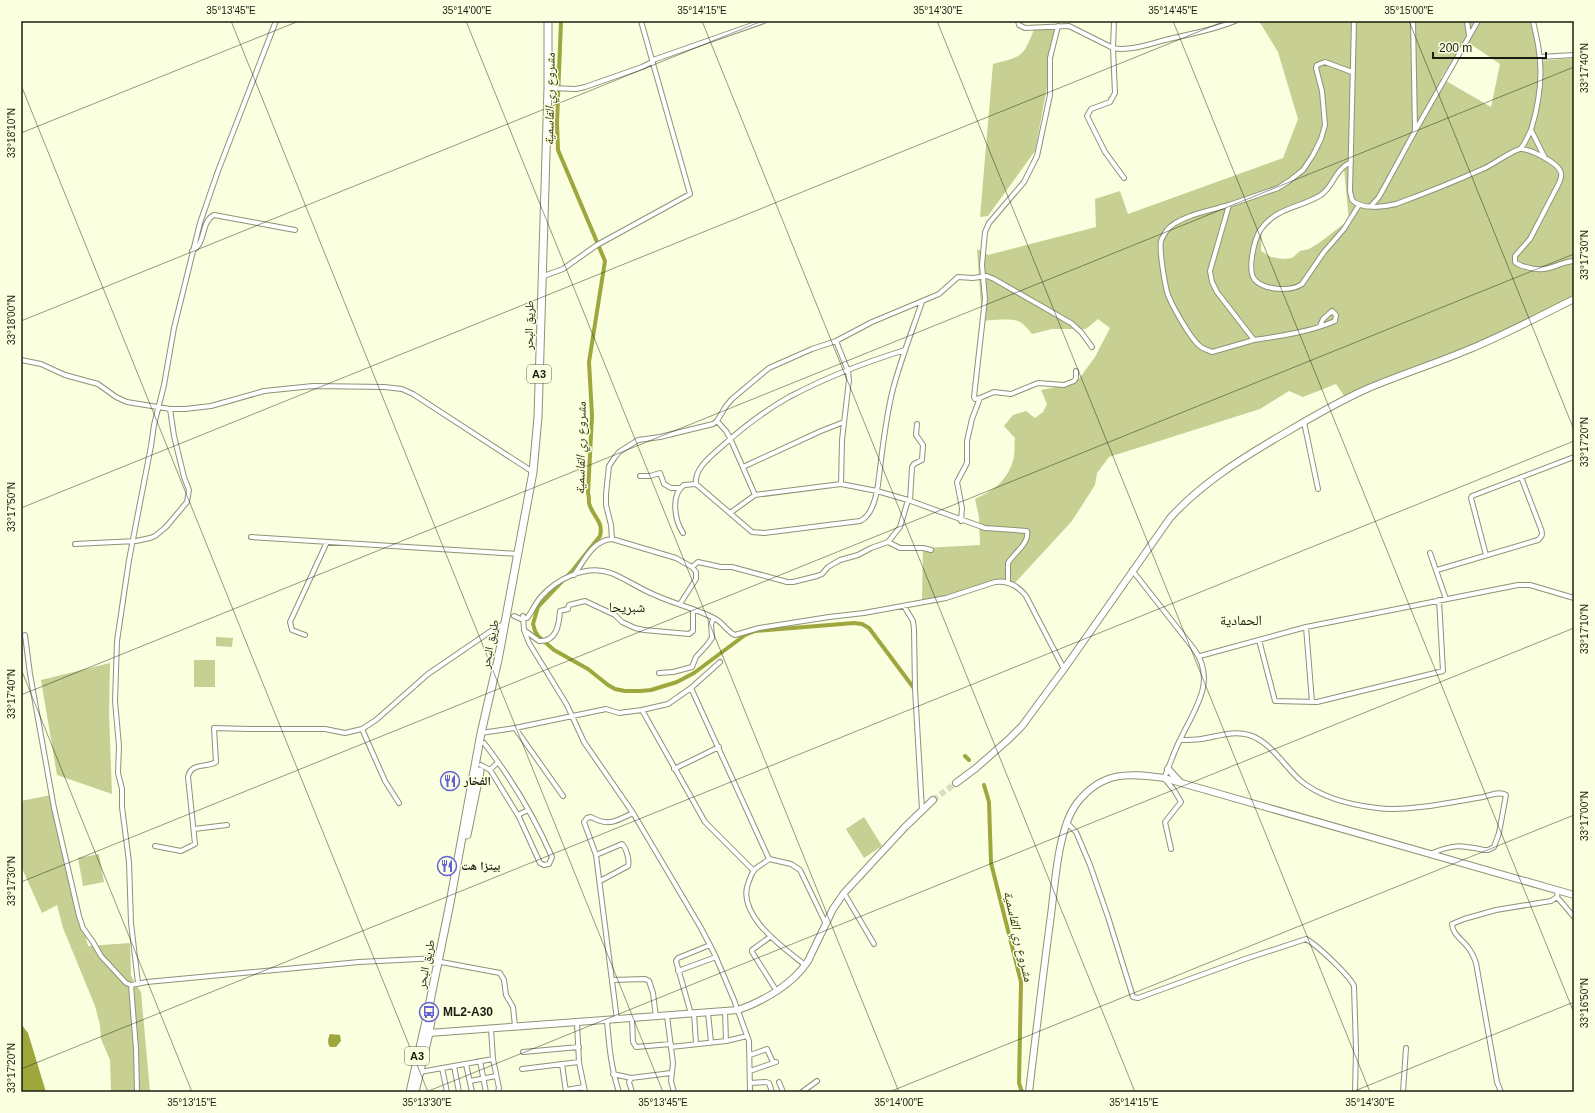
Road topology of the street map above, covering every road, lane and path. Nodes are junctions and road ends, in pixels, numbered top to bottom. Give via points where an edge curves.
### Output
1 (276, 21) edge
2 (548, 21) edge
3 (641, 21) edge
4 (764, 21) edge
5 (1018, 21) edge
6 (1114, 21) edge
7 (1235, 21) edge
8 (1354, 21) edge
9 (1413, 21) edge
10 (1467, 21) edge
11 (1478, 21) edge
12 (1533, 21) edge
13 (1058, 26) junction
14 (1469, 37) junction
15 (1112, 48) junction
16 (1574, 55) edge
17 (1540, 58) junction
18 (653, 60) junction
19 (1352, 72) junction
20 (548, 88) junction
21 (1531, 130) junction
22 (1415, 131) junction
23 (1520, 149) junction
24 (1545, 158) junction
25 (1352, 162) junction
26 (1124, 178) dead end
27 (1379, 197) junction
28 (1229, 205) junction
29 (1359, 205) junction
30 (1371, 206) junction
31 (1384, 207) junction
32 (294, 230) dead end
33 (192, 250) junction
34 (1574, 261) edge
35 (984, 276) junction
36 (541, 277) junction
37 (1574, 299) edge
38 (922, 302) junction
39 (1320, 326) dead end
40 (1254, 340) junction
41 (836, 341) junction
42 (1092, 347) dead end
43 (905, 350) junction
44 (21, 360) edge
45 (848, 371) junction
46 (1076, 371) dead end
47 (980, 398) junction
48 (159, 408) junction
49 (170, 410) junction
50 (718, 421) junction
51 (844, 422) junction
52 (1304, 422) junction
53 (917, 424) dead end
54 (730, 438) junction
55 (1574, 457) edge
56 (743, 467) junction
57 (533, 472) junction
58 (640, 476) dead end
59 (1521, 477) junction
60 (696, 484) junction
61 (841, 484) junction
62 (680, 488) junction
63 (1318, 488) dead end
64 (877, 491) junction
65 (755, 495) junction
66 (909, 500) junction
67 (730, 513) junction
68 (961, 521) junction
69 (683, 533) dead end
70 (251, 537) dead end
71 (612, 539) junction
72 (133, 541) junction
73 (327, 542) junction
74 (888, 542) junction
75 (75, 544) dead end
76 (931, 550) dead end
77 (1430, 553) dead end
78 (518, 554) junction
79 (1486, 556) junction
80 (692, 568) junction
81 (1132, 570) junction
82 (1437, 570) junction
83 (574, 575) junction
84 (1008, 582) junction
85 (1574, 598) edge
86 (1446, 599) junction
87 (1439, 600) junction
88 (680, 604) junction
89 (904, 606) junction
90 (693, 609) junction
91 (510, 616) junction
92 (523, 618) junction
93 (714, 618) junction
94 (505, 624) junction
95 (1306, 627) junction
96 (524, 630) junction
97 (25, 635) dead end
98 (305, 635) dead end
99 (1259, 640) junction
100 (1200, 656) junction
101 (720, 662) dead end
102 (1064, 669) junction
103 (659, 673) dead end
104 (691, 688) junction
105 (1312, 702) junction
106 (642, 710) junction
107 (573, 717) junction
108 (515, 728) junction
109 (362, 729) junction
110 (483, 733) junction
111 (1180, 740) junction
112 (484, 743) junction
113 (719, 747) junction
114 (480, 761) junction
115 (498, 762) junction
116 (674, 769) junction
117 (1168, 769) junction
118 (490, 770) junction
119 (1164, 778) junction
120 (956, 783) tunnel mouth
121 (1181, 783) junction
122 (563, 796) dead end
123 (933, 800) tunnel mouth
124 (399, 803) dead end
125 (528, 810) junction
126 (922, 810) junction
127 (633, 813) junction
128 (518, 815) junction
129 (1067, 823) junction
130 (227, 825) dead end
131 (194, 829) junction
132 (155, 846) dead end
133 (1171, 849) dead end
134 (1430, 854) junction
135 (596, 855) junction
136 (769, 859) junction
137 (754, 870) junction
138 (600, 880) junction
139 (844, 893) junction
140 (1558, 894) junction
141 (1574, 895) edge
142 (1574, 917) edge
143 (826, 925) junction
144 (770, 937) junction
145 (874, 944) dead end
146 (710, 945) junction
147 (716, 957) junction
148 (440, 960) junction
149 (805, 965) junction
150 (678, 971) junction
151 (612, 980) junction
152 (138, 984) junction
153 (131, 985) junction
154 (776, 990) junction
155 (738, 1010) junction
156 (725, 1011) junction
157 (708, 1013) junction
158 (692, 1014) junction
159 (667, 1016) junction
160 (656, 1017) junction
161 (632, 1019) junction
162 (617, 1020) junction
163 (607, 1021) junction
164 (576, 1023) junction
165 (515, 1026) junction
166 (491, 1029) junction
167 (426, 1032) junction
168 (746, 1036) junction
169 (726, 1041) junction
170 (711, 1042) junction
171 (696, 1044) junction
172 (671, 1045) junction
173 (579, 1047) junction
174 (1406, 1048) dead end
175 (522, 1052) dead end
176 (750, 1055) junction
177 (493, 1059) junction
178 (480, 1061) junction
179 (579, 1062) junction
180 (466, 1064) junction
181 (562, 1064) junction
182 (454, 1066) junction
183 (442, 1068) junction
184 (522, 1069) dead end
185 (750, 1071) junction
186 (420, 1072) junction
187 (671, 1073) junction
188 (613, 1074) junction
189 (496, 1076) junction
190 (631, 1078) junction
191 (483, 1079) junction
192 (470, 1081) junction
193 (817, 1081) dead end
194 (780, 1082) dead end
195 (750, 1084) junction
196 (584, 1090) edge
197 (566, 1091) edge
198 (137, 1092) edge
199 (410, 1092) edge
200 (415, 1092) edge
201 (447, 1092) edge
202 (459, 1092) edge
203 (472, 1092) edge
204 (486, 1092) edge
205 (498, 1092) edge
206 (582, 1092) edge
207 (619, 1092) edge
208 (632, 1092) edge
209 (674, 1092) edge
210 (750, 1092) edge
211 (772, 1092) edge
212 (783, 1092) edge
213 (802, 1092) edge
214 (1029, 1092) edge
215 (1355, 1092) edge
216 (1403, 1092) edge
217 (1501, 1092) edge

1 - 33 street via 218,171
2 - 20 highway, طريق البحر / A3
3 - 18 street
4 - 18 street
5 - 13 street via 1025,28
6 - 15 street
7 - 15 street via 1202,32 1135,47
8 - 19 street
9 - 22 street
10 - 14 street
11 - 14 street
12 - 17 street
13 - 15 street via 1073,27
13 - 35 street via 1050,58 1050,94 1037,156 1024,182 989,223 985,232 982,248
14 - 22 street
15 - 26 street via 1115,93 1110,102 1091,109 1087,116 1106,152
16 - 17 street
17 - 21 street via 1540,92
18 - 20 street via 642,67 584,87
18 - 36 street via 690,194 597,245 563,268
19 - 25 street
19 - 28 street via 1325,62 1317,66 1325,125 1321,139 1303,170 1278,188
20 - 36 highway, طريق البحر / A3
21 - 23 street
21 - 24 street
22 - 27 street
23 - 24 street
23 - 31 street via 1485,168
24 - 34 street via 1559,168 1560,180 1530,239 1515,256 1515,262 1536,270 1547,270
25 - 29 street via 1350,196
25 - 29 street via 1337,173 1326,191 1272,217 1260,230 1252,250 1251,273 1255,281 1268,287 1285,290 1297,288 1344,229
27 - 30 street
27 - 31 street
28 - 40 street via 1210,271 1212,282
28 - 40 street via 1176,222 1168,230 1161,241 1165,278 1168,294 1175,308 1200,347 1212,352
29 - 30 street
30 - 31 street
32 - 33 street via 214,215 208,220 199,247
33 - 48 street
35 - 38 street via 958,277 945,290
35 - 42 street via 994,279 1071,323
35 - 47 street via 985,299 974,398
36 - 57 highway, طريق البحر / A3 via 538,417
37 - 52 main road via 1476,346 1368,388
38 - 41 street via 872,322
38 - 43 street
39 - 40 street
41 - 45 street
41 - 50 street via 769,368 732,399 720,414
43 - 45 street
43 - 64 street via 888,412
44 - 48 street via 41,364 65,375 98,384 127,402
45 - 51 street
45 - 54 street via 789,397
46 - 47 street via 1074,381 1064,385 1038,383 1012,394 994,392
47 - 68 street via 972,419 967,463 957,482 962,508
48 - 49 street
48 - 72 street
49 - 57 street via 211,406 282,388 358,386 402,389
49 - 72 street via 189,498 172,521 155,536
50 - 54 street
50 - 71 street via 707,426 638,440 615,457 609,466 606,494
51 - 56 street via 821,430
51 - 61 street
52 - 63 street
52 - 81 main road via 1228,468 1183,503
53 - 66 street via 916,435 923,445 923,453 922,460 912,467
54 - 56 street
54 - 60 street via 696,473
55 - 59 street
56 - 65 street
57 - 78 highway, طريق البحر / A3
58 - 62 street via 660,473 664,484 671,488
59 - 79 street via 1471,497
59 - 79 street via 1542,537
60 - 62 street
60 - 67 street
61 - 64 street
61 - 65 street
62 - 69 street via 674,510
64 - 66 street
64 - 67 street via 868,516 860,522 759,533 749,530
65 - 67 street
66 - 68 street
66 - 74 street via 900,527
68 - 84 street via 985,528 1027,531 1028,537 1008,563
70 - 73 street
71 - 80 street via 676,558
71 - 83 street via 600,541
72 - 75 street
72 - 152 street via 117,641 115,690 118,773
73 - 78 street
73 - 98 street via 290,622 292,630
74 - 76 street via 900,548
74 - 80 street via 836,562 822,574 793,582 701,562
77 - 82 street
78 - 91 highway, طريق البحر / A3
79 - 82 street
80 - 88 street via 696,572 696,579
81 - 100 street
81 - 102 main road
82 - 86 street
83 - 88 street via 589,571 612,573 654,595
83 - 92 street via 562,579 550,588 529,616
84 - 89 street via 995,582 946,598
84 - 102 street via 1026,596
85 - 86 street via 1523,585
86 - 87 street
87 - 95 street
87 - 105 street via 1443,671
88 - 90 street
89 - 93 street via 791,623 735,635
89 - 126 street via 913,621 914,629
90 - 93 street
90 - 96 street via 693,631 689,634 635,628 622,622 612,613 583,601 560,611 558,630 552,637 542,641
91 - 92 street
91 - 94 highway, طريق البحر / A3
92 - 96 street
93 - 103 street via 711,624 712,638 696,657 692,667
94 - 109 street via 428,674 376,720
94 - 110 highway, طريق البحر / A3
95 - 99 street
95 - 105 street
96 - 107 street
97 - 153 street via 54,808 79,916 83,928 101,956 118,976
99 - 100 street
99 - 105 street via 1275,701
100 - 111 street via 1205,676 1203,692
101 - 104 street
102 - 120 main road via 1022,726
104 - 106 street via 668,704
104 - 113 street
106 - 107 street via 619,713 606,709
106 - 116 street
107 - 108 street
107 - 127 street via 584,742
108 - 110 street
108 - 122 street
109 - 124 street via 385,780
109 - 131 street via 345,733 325,729 214,728 216,762 199,766 188,773
110 - 112 highway, طريق البحر / A3
110 - 114 highway, طريق البحر / A3
111 - 117 street
111 - 134 street via 1238,733 1253,736 1311,788 1338,800 1365,806 1402,808 1503,793 1506,795 1501,826 1494,847 1484,850 1449,846
112 - 114 highway, طريق البحر / A3
112 - 115 street
113 - 116 street
113 - 136 street
114 - 118 street
114 - 148 highway, طريق البحر / A3
115 - 118 street
115 - 125 street
116 - 137 street via 705,822
117 - 119 street
117 - 121 main road
118 - 128 street
119 - 121 main road
119 - 129 main road via 1122,775 1101,782 1083,796 1072,810
119 - 133 street via 1181,802 1165,822
121 - 134 main road
123 - 126 main road
125 - 128 street
125 - 128 street via 552,857 549,864 544,865 540,862
126 - 139 main road
127 - 135 street via 611,823 603,823 591,817 585,820
127 - 146 street
129 - 214 main road via 1055,884
129 - 215 street via 1076,832 1090,865 1133,997 1144,996 1306,939 1350,978 1354,986
130 - 131 street
131 - 132 street via 195,844 189,848 181,851
134 - 140 main road
135 - 138 street
135 - 138 street via 622,844 629,862 628,866
136 - 137 street
136 - 143 street via 790,864 800,870
137 - 144 street via 746,887 746,896 756,919
138 - 151 street
139 - 143 main road
139 - 145 street
140 - 141 main road
140 - 142 street
140 - 217 street via 1551,901 1473,916 1452,924 1454,933 1468,946 1476,963 1497,1082
143 - 149 main road
144 - 149 street
144 - 154 street via 752,952
146 - 147 street
146 - 150 street via 678,958
147 - 150 street
147 - 155 street
148 - 152 street via 359,962
148 - 165 street via 500,973 504,980 506,995 513,1007
148 - 167 highway, طريق البحر / A3
149 - 154 main road
150 - 158 street
151 - 160 street via 649,981
151 - 162 street
152 - 153 street
153 - 198 street
154 - 155 main road via 760,1001
155 - 156 main road
155 - 168 street
156 - 157 main road
156 - 169 street
157 - 158 main road
157 - 170 street
158 - 159 main road
158 - 171 street
159 - 160 main road
159 - 172 street
160 - 161 main road
161 - 162 main road
161 - 172 street via 633,1042 636,1047
162 - 163 main road
163 - 164 main road
163 - 188 street
164 - 165 main road
164 - 173 street
165 - 166 main road
166 - 167 main road
166 - 177 street
167 - 186 highway, طريق البحر / A3
167 - 199 highway, طريق البحر / A3
168 - 169 street
168 - 176 street
169 - 170 street
170 - 171 street
171 - 172 street
172 - 187 street
173 - 175 street
173 - 179 street
174 - 216 street
176 - 185 street
176 - 185 street via 767,1049 774,1061
177 - 178 street
177 - 189 street
178 - 180 street
178 - 191 street
179 - 181 street
179 - 196 street
180 - 182 street
180 - 192 street
181 - 184 street
181 - 197 street
182 - 183 street
182 - 202 street
183 - 186 street
183 - 201 street
185 - 195 street
186 - 200 highway, طريق البحر / A3
187 - 190 street
187 - 209 street
188 - 190 street
188 - 207 street
189 - 191 street
189 - 205 street
190 - 208 street via 629,1082
191 - 192 street
191 - 204 street
192 - 203 street
193 - 213 street
194 - 212 street
195 - 210 street
195 - 211 street via 769,1083
196 - 197 street
196 - 206 street

